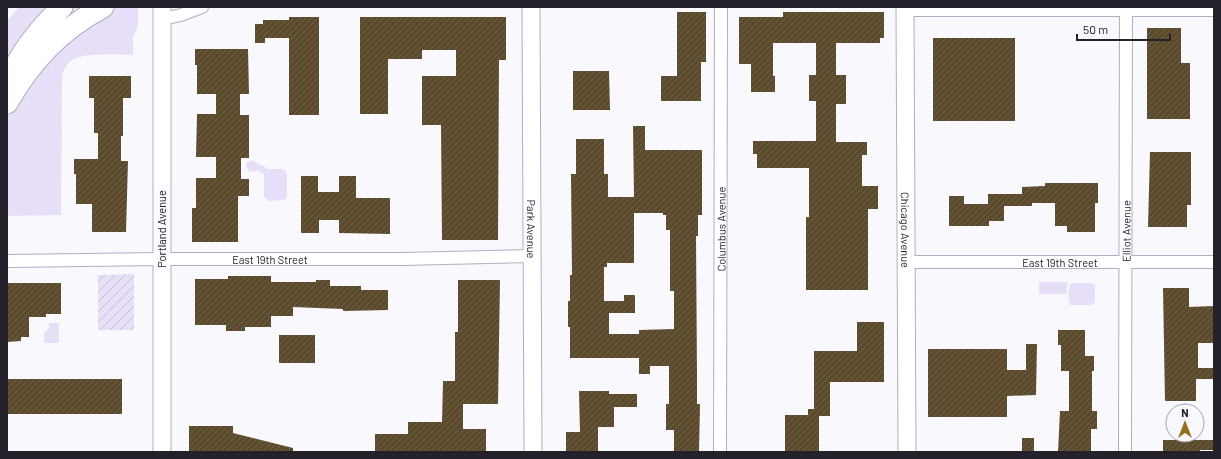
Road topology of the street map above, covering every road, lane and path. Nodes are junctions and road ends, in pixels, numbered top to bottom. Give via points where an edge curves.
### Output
1 (62, 7) edge
2 (103, 7) edge
3 (202, 7) edge
4 (531, 7) edge
5 (721, 7) edge
6 (905, 9) edge
7 (1126, 10) junction
8 (1214, 10) edge
9 (162, 13) edge
10 (7, 84) edge
11 (7, 103) edge
12 (533, 256) junction
13 (161, 259) junction
14 (7, 261) edge
15 (906, 262) junction
16 (1125, 262) junction
17 (1214, 262) edge
18 (162, 452) edge
19 (533, 452) edge
20 (720, 452) edge
21 (907, 452) edge
22 (1125, 452) edge

1 - 10 highway via 26,48
2 - 11 highway via 83,18 60,36 38,59
3 - 9 street via 182,15
4 - 12 street, Park Avenue
5 - 20 street, Columbus Avenue
6 - 7 street
6 - 15 street, Chicago Avenue
7 - 8 street
7 - 16 street, Elliot Avenue
9 - 13 street, Portland Avenue
12 - 13 street, East 19th Street
12 - 19 street, Park Avenue
13 - 14 street, East 19th Street
13 - 18 street, Portland Avenue
15 - 16 street, East 19th Street
15 - 21 street, Chicago Avenue
16 - 17 street, East 19th Street
16 - 22 street, Elliot Avenue

